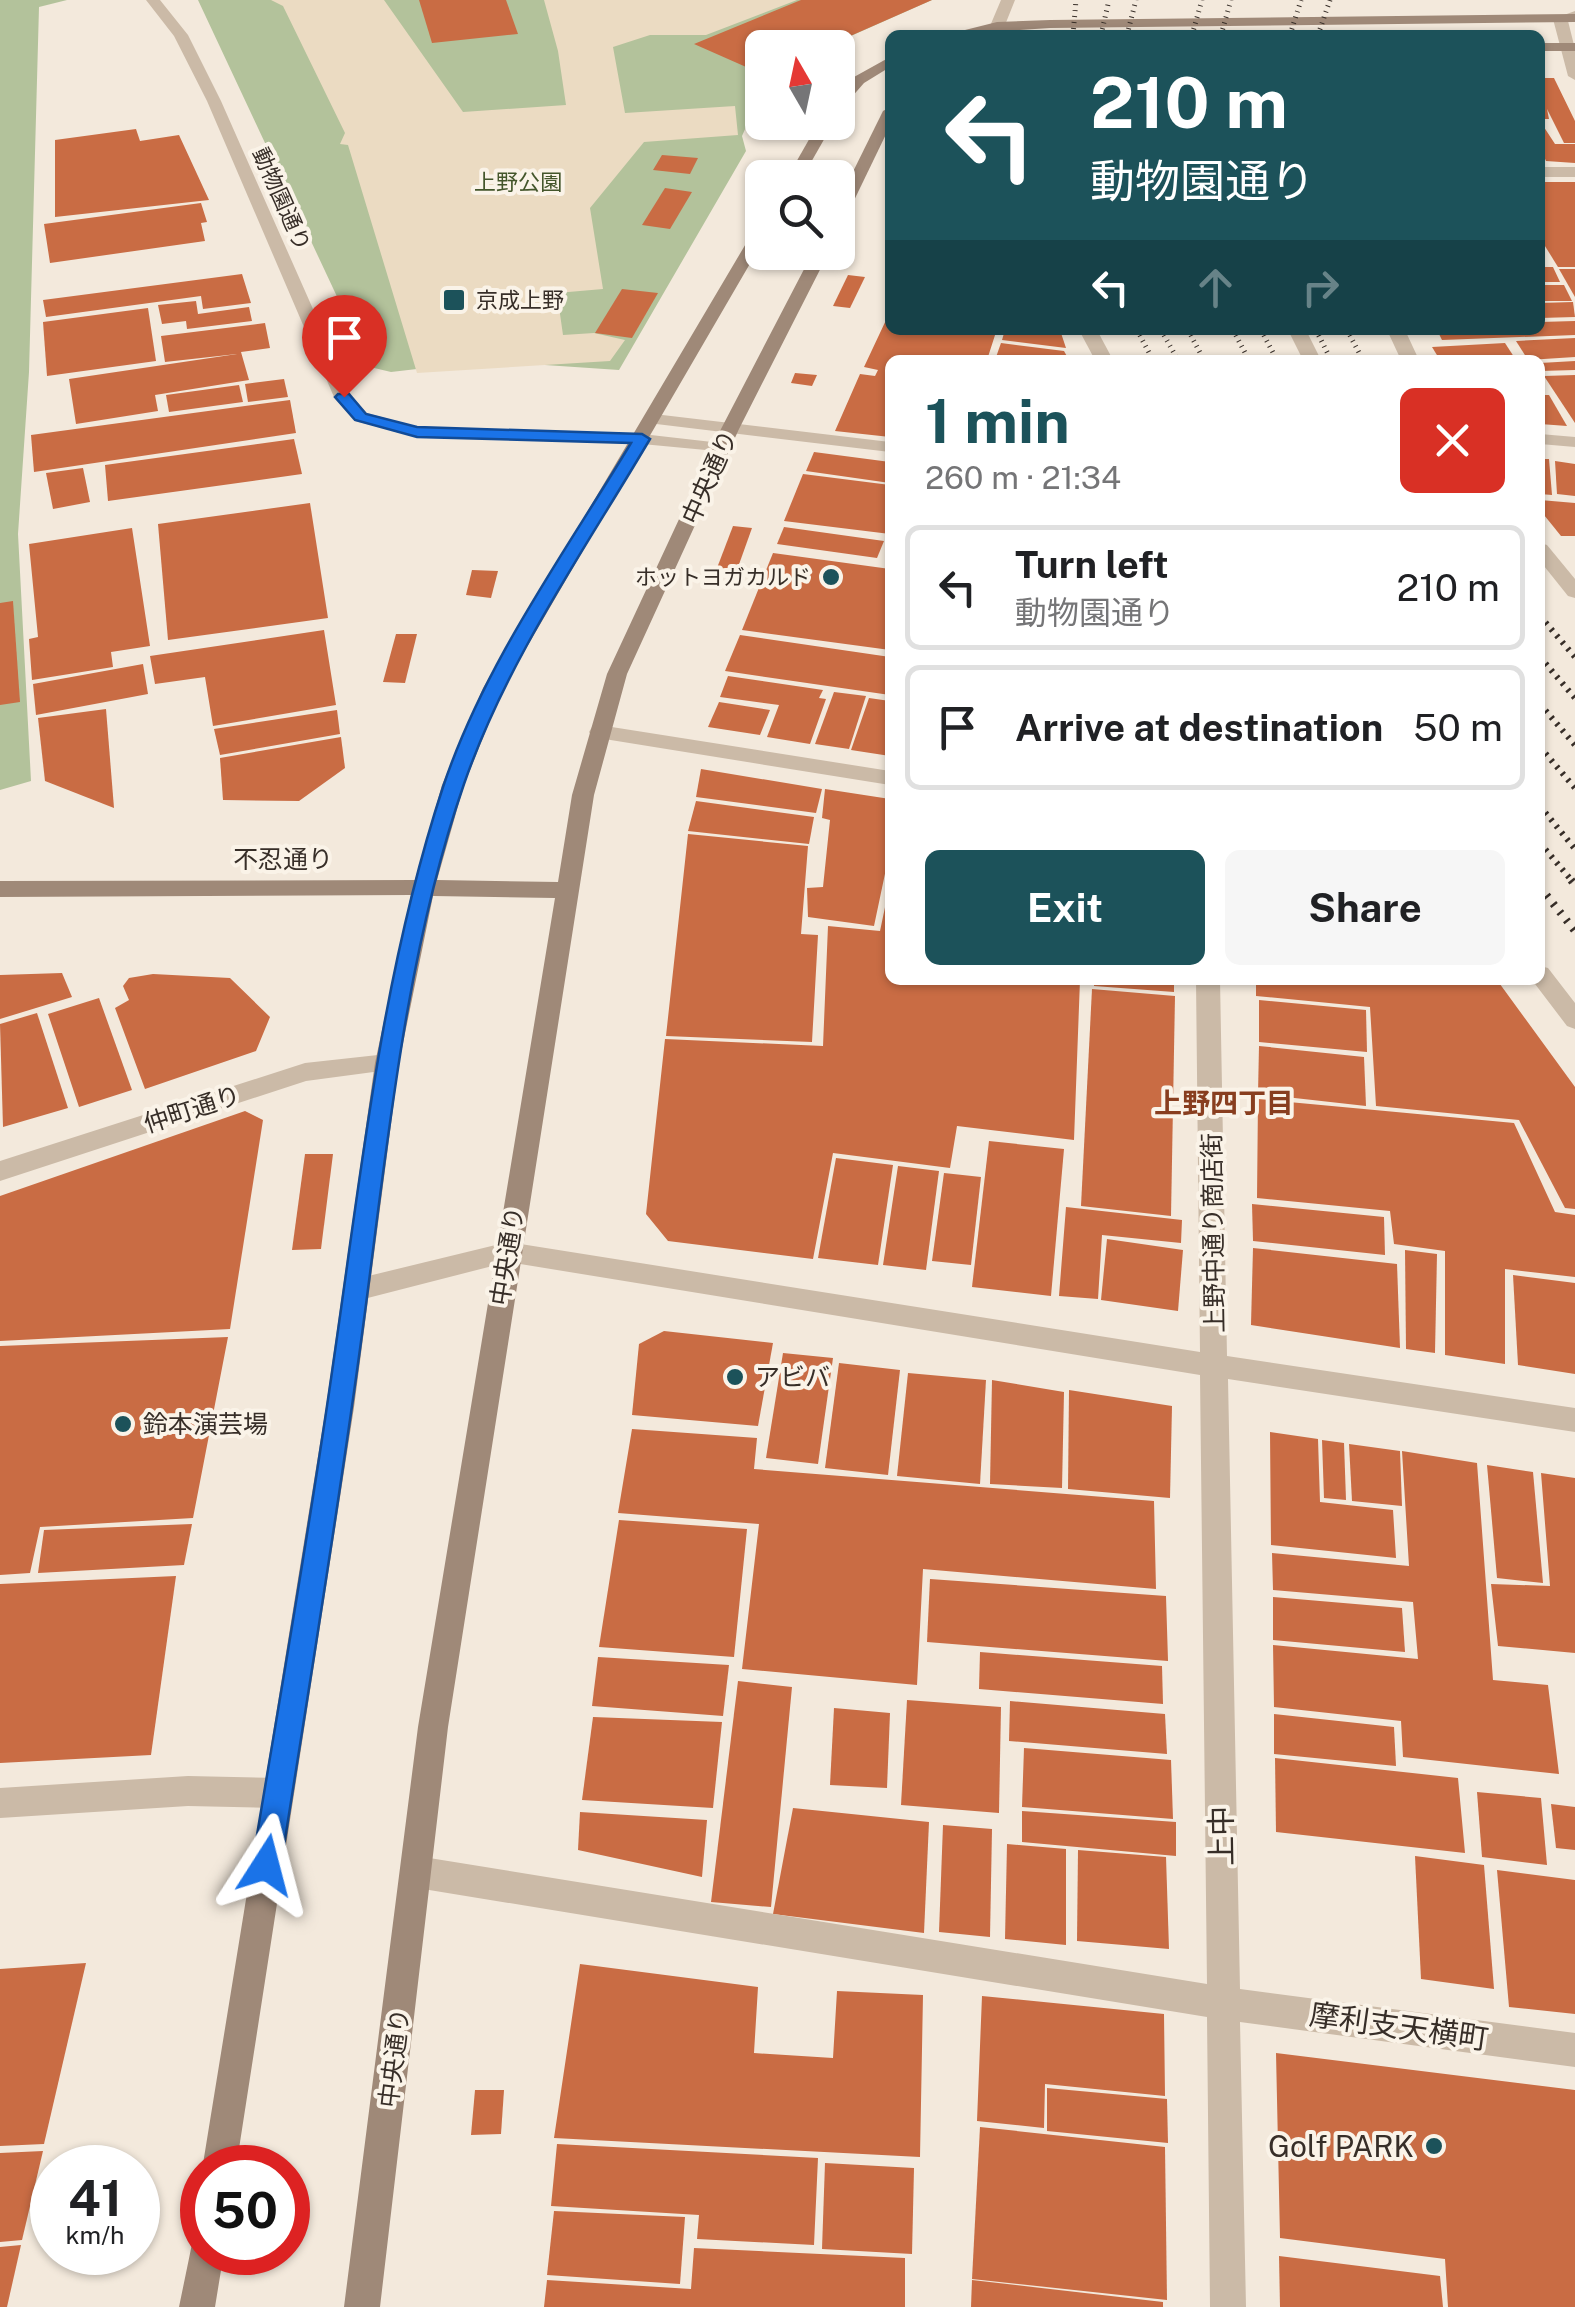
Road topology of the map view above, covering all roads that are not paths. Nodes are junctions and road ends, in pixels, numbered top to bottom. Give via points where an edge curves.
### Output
1 (153, 0) edge
2 (1008, 0) edge
3 (1570, 17) edge
4 (998, 26) junction
5 (978, 30) edge
6 (1004, 30) edge
7 (1545, 47) edge
8 (1571, 47) edge
9 (885, 64) edge
10 (1575, 76) edge
11 (855, 85) edge
12 (885, 121) edge
13 (1545, 172) edge
14 (1575, 172) edge
15 (855, 182) edge
16 (745, 260) edge
17 (812, 270) edge
18 (654, 418) junction
19 (730, 428) junction
20 (642, 439) junction
21 (1545, 439) edge
22 (1575, 442) edge
23 (885, 446) edge
24 (721, 448) junction
25 (1545, 555) edge
26 (1575, 592) edge
27 (599, 732) junction
28 (885, 777) edge
29 (424, 887) junction
30 (0, 888) edge
31 (566, 890) junction
32 (1545, 981) edge
33 (1208, 985) edge
34 (1575, 1020) edge
35 (388, 1063) junction
36 (0, 1171) edge
37 (508, 1252) junction
38 (356, 1290) junction
39 (1217, 1366) junction
40 (1575, 1420) edge
41 (278, 1793) junction
42 (0, 1804) edge
43 (417, 1872) junction
44 (1222, 2003) junction
45 (1575, 2050) edge
46 (223, 2145) edge
47 (202, 2275) edge
48 (197, 2307) edge
49 (362, 2307) edge
50 (1228, 2307) edge

1 - 20 street, 動物園通り via 181,35 214,100 344,397 360,417 417,432
2 - 4 street
3 - 4 main road
3 - 8 street
4 - 5 main road
4 - 6 street
7 - 8 main road
8 - 10 street
9 - 11 main road
12 - 15 main road
13 - 14 street
16 - 18 main road
17 - 19 main road, 中央通り
18 - 19 street
18 - 20 main road
19 - 23 street
19 - 24 main road, 中央通り
20 - 24 street, 動物園通り
20 - 29 main road via 493,688 454,785
21 - 22 street
24 - 27 main road, 中央通り via 617,674
25 - 26 street
27 - 28 street
27 - 31 main road, 中央通り
29 - 30 main road, 不忍通り
29 - 31 main road, 不忍通り
29 - 35 main road
31 - 37 main road, 中央通り
32 - 34 street
33 - 39 street, 上野中通り商店街
35 - 36 street, 仲町通り via 305,1072
35 - 38 main road
37 - 38 street
37 - 39 street
37 - 43 main road, 中央通り via 433,1727
38 - 41 main road
39 - 40 street
39 - 44 street, 上中
41 - 42 street via 188,1790
41 - 46 main road
43 - 44 street, 摩利支天横町
43 - 49 main road, 中央通り
44 - 45 street, 摩利支天横町
44 - 50 street, 上中
47 - 48 main road

